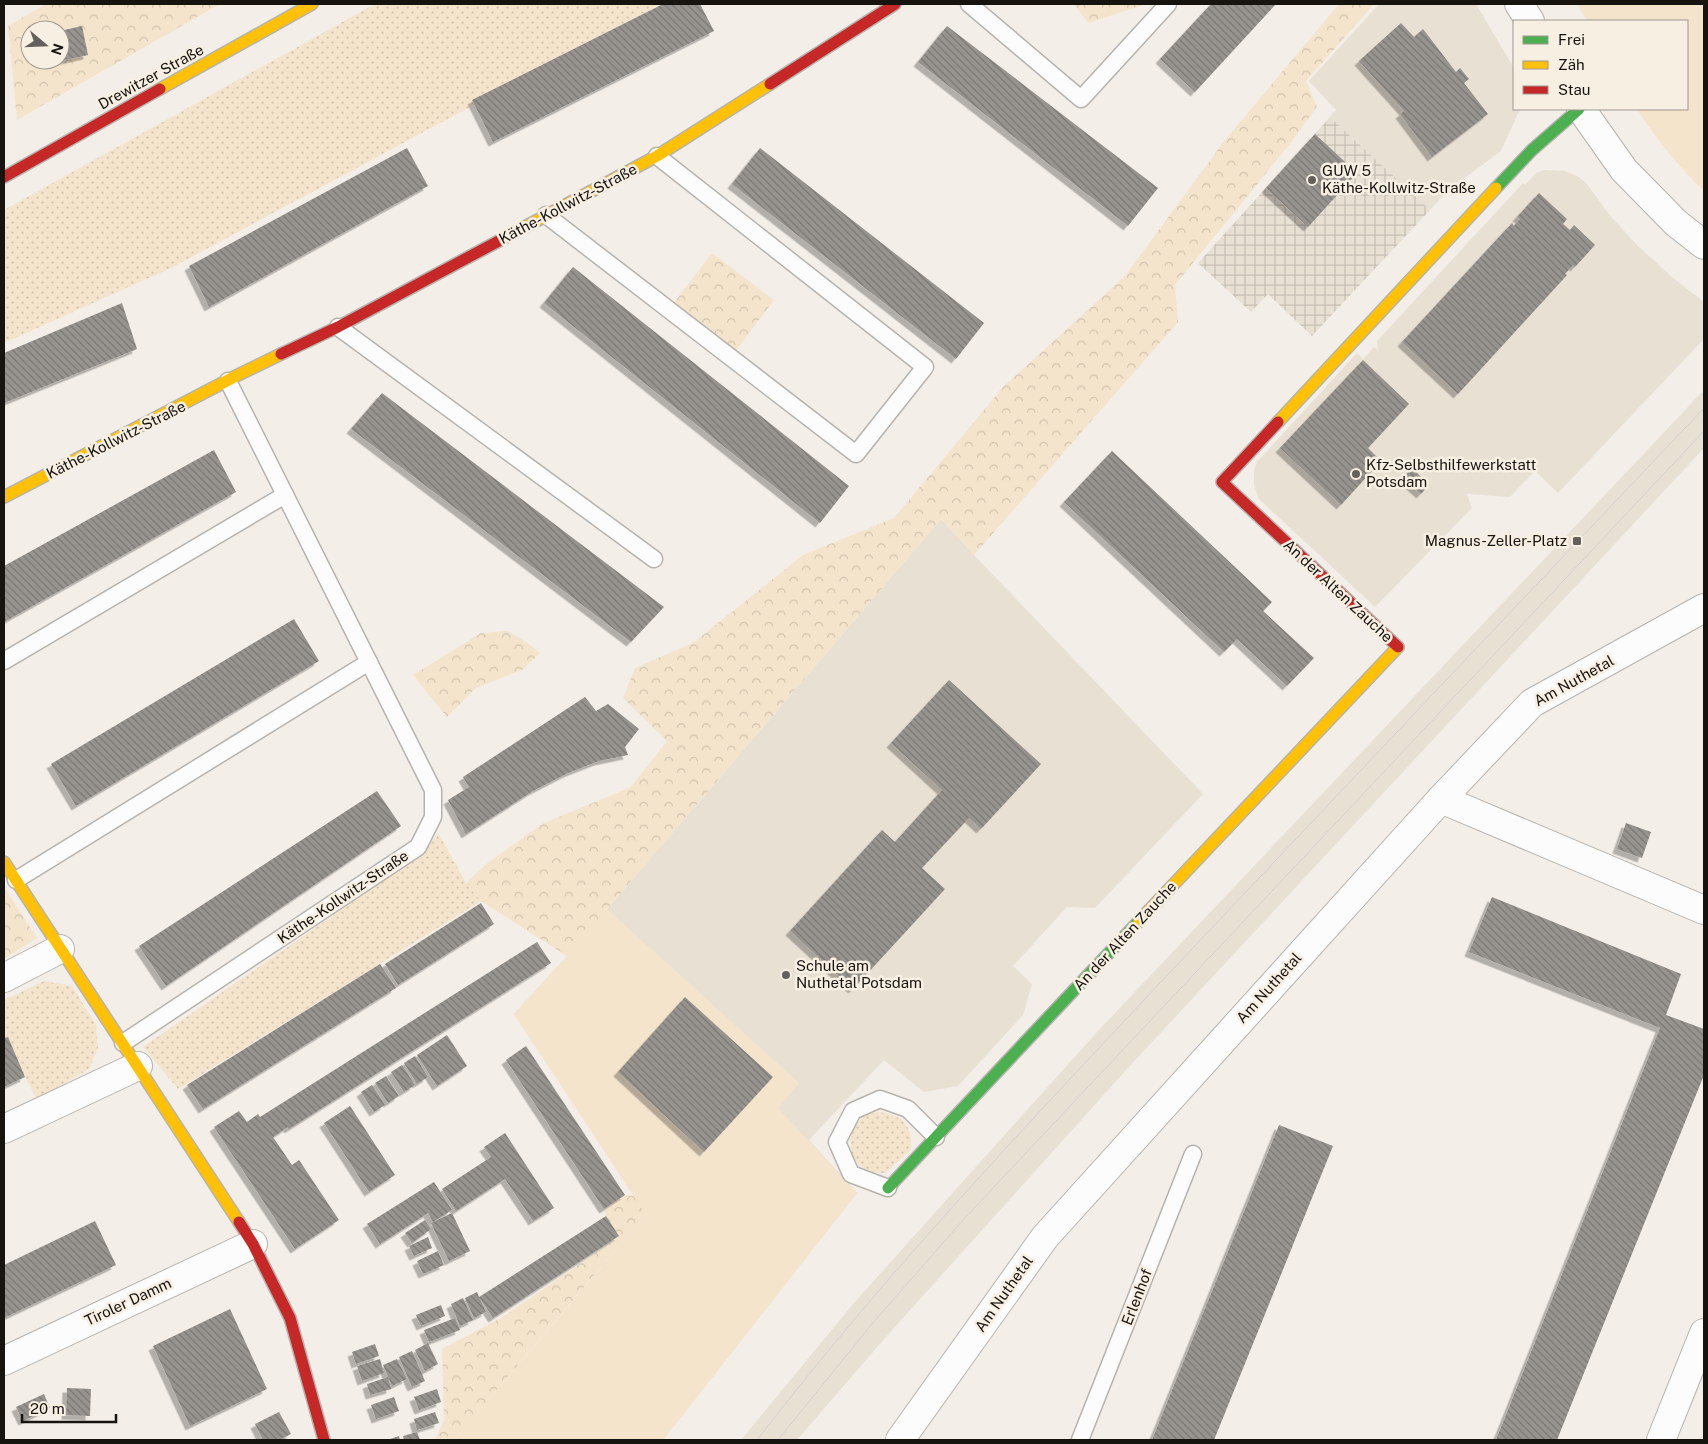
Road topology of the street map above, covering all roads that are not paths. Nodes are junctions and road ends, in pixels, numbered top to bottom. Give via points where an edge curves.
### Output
1 (312, 4) edge
2 (895, 4) edge
3 (970, 4) edge
4 (1168, 4) edge
5 (1519, 4) edge
6 (1529, 20) edge
7 (1579, 110) edge
8 (1581, 110) edge
9 (657, 156) junction
10 (5, 170) edge
11 (546, 215) junction
12 (1704, 245) edge
13 (338, 327) junction
14 (228, 381) junction
15 (285, 495) junction
16 (4, 498) edge
17 (654, 559) dead end
18 (1704, 608) edge
19 (4, 660) edge
20 (369, 662) junction
21 (1441, 799) junction
22 (4, 862) edge
23 (16, 880) junction
24 (1704, 910) edge
25 (60, 950) junction
26 (4, 978) edge
27 (123, 1043) junction
28 (138, 1066) junction
29 (4, 1129) edge
30 (936, 1136) junction
31 (1193, 1154) dead end
32 (888, 1188) joint
33 (253, 1244) junction
34 (1704, 1333) edge
35 (4, 1361) edge
36 (324, 1440) edge
37 (900, 1440) edge
38 (1080, 1440) edge
39 (1661, 1440) edge

1 - 10 street, Drewitzer Straße
2 - 9 street, Käthe-Kollwitz-Straße
3 - 4 lane via 1081,99
5 - 6 street
7 - 30 street, An der Alten Zauche via 1532,150 1222,482 1398,647
8 - 12 street, An der Alten Zauche via 1624,170 1676,224
9 - 11 street, Käthe-Kollwitz-Straße
9 - 11 lane via 925,368 856,454
11 - 13 street, Käthe-Kollwitz-Straße
13 - 14 street, Käthe-Kollwitz-Straße
13 - 17 lane
14 - 15 lane, Käthe-Kollwitz-Straße
14 - 16 street, Käthe-Kollwitz-Straße
15 - 19 lane
15 - 20 lane, Käthe-Kollwitz-Straße
18 - 21 street, Am Nuthetal via 1532,703
20 - 23 lane
20 - 27 lane, Käthe-Kollwitz-Straße via 433,790 433,818 418,847
21 - 24 street
21 - 37 street, Am Nuthetal via 1045,1237
22 - 23 street
23 - 25 street
25 - 26 street
25 - 27 street
27 - 28 street
28 - 29 street
28 - 33 street
30 - 32 street, An der Alten Zauche
30 - 32 lane via 908,1109 880,1099 853,1111 837,1142 851,1174
31 - 38 lane, Erlenhof
33 - 35 street, Tiroler Damm
33 - 36 street via 290,1318
34 - 39 street

